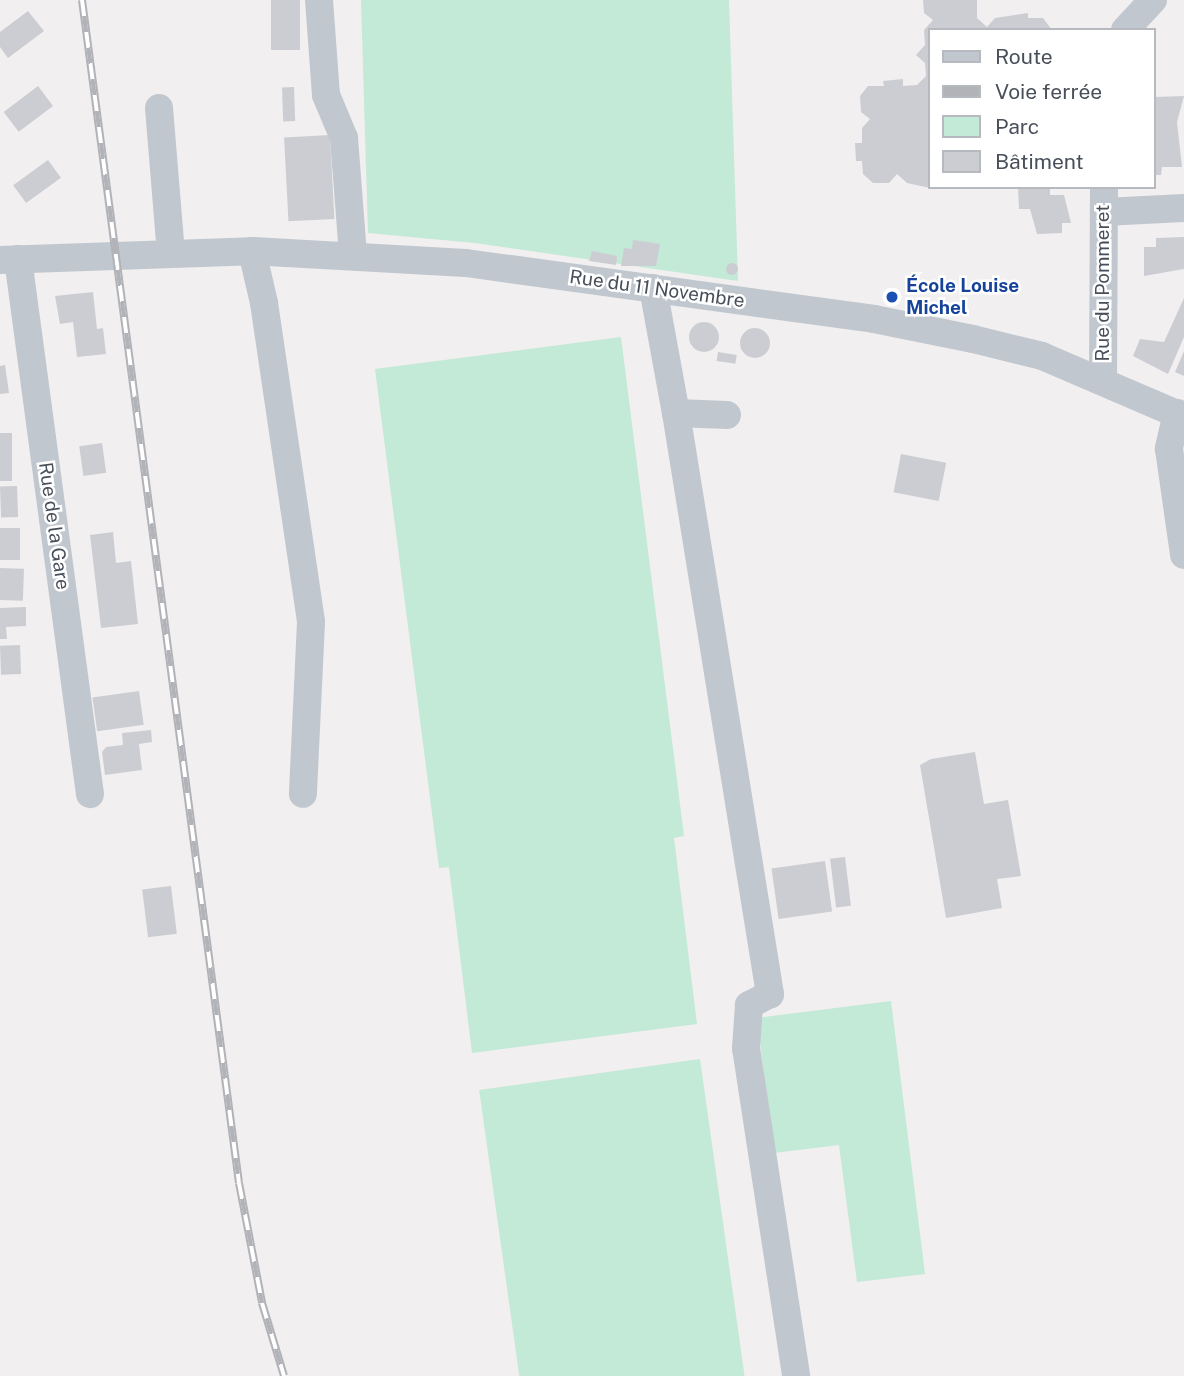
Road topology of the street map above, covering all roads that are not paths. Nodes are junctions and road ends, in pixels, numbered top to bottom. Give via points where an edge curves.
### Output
1 (319, 0) edge
2 (1153, 0) edge
3 (1127, 28) edge
4 (159, 108) dead end
5 (1104, 200) edge
6 (1184, 208) edge
7 (252, 251) junction
8 (171, 253) junction
9 (353, 254) junction
10 (9, 259) edge
11 (653, 288) junction
12 (1103, 379) junction
13 (676, 413) junction
14 (727, 415) dead end
15 (1180, 415) edge
16 (1184, 555) edge
17 (90, 794) dead end
18 (303, 794) dead end
19 (796, 1376) edge

1 - 9 street via 326,95 344,138
2 - 3 street
4 - 8 street
5 - 6 street
5 - 12 street, Rue du Pommeret
7 - 8 street, Rue du 11 Novembre
7 - 9 street, Rue du 11 Novembre
7 - 18 street via 264,303 311,622
8 - 10 street, Rue du 11 Novembre
9 - 11 street, Rue du 11 Novembre via 466,263
10 - 17 street, Rue de la Gare
11 - 12 street, Rue du 11 Novembre via 874,318 1020,349
11 - 13 street
12 - 15 street, Rue du 11 Novembre
13 - 14 street
13 - 19 street via 770,994 749,1005 746,1048
15 - 16 street via 1169,449

